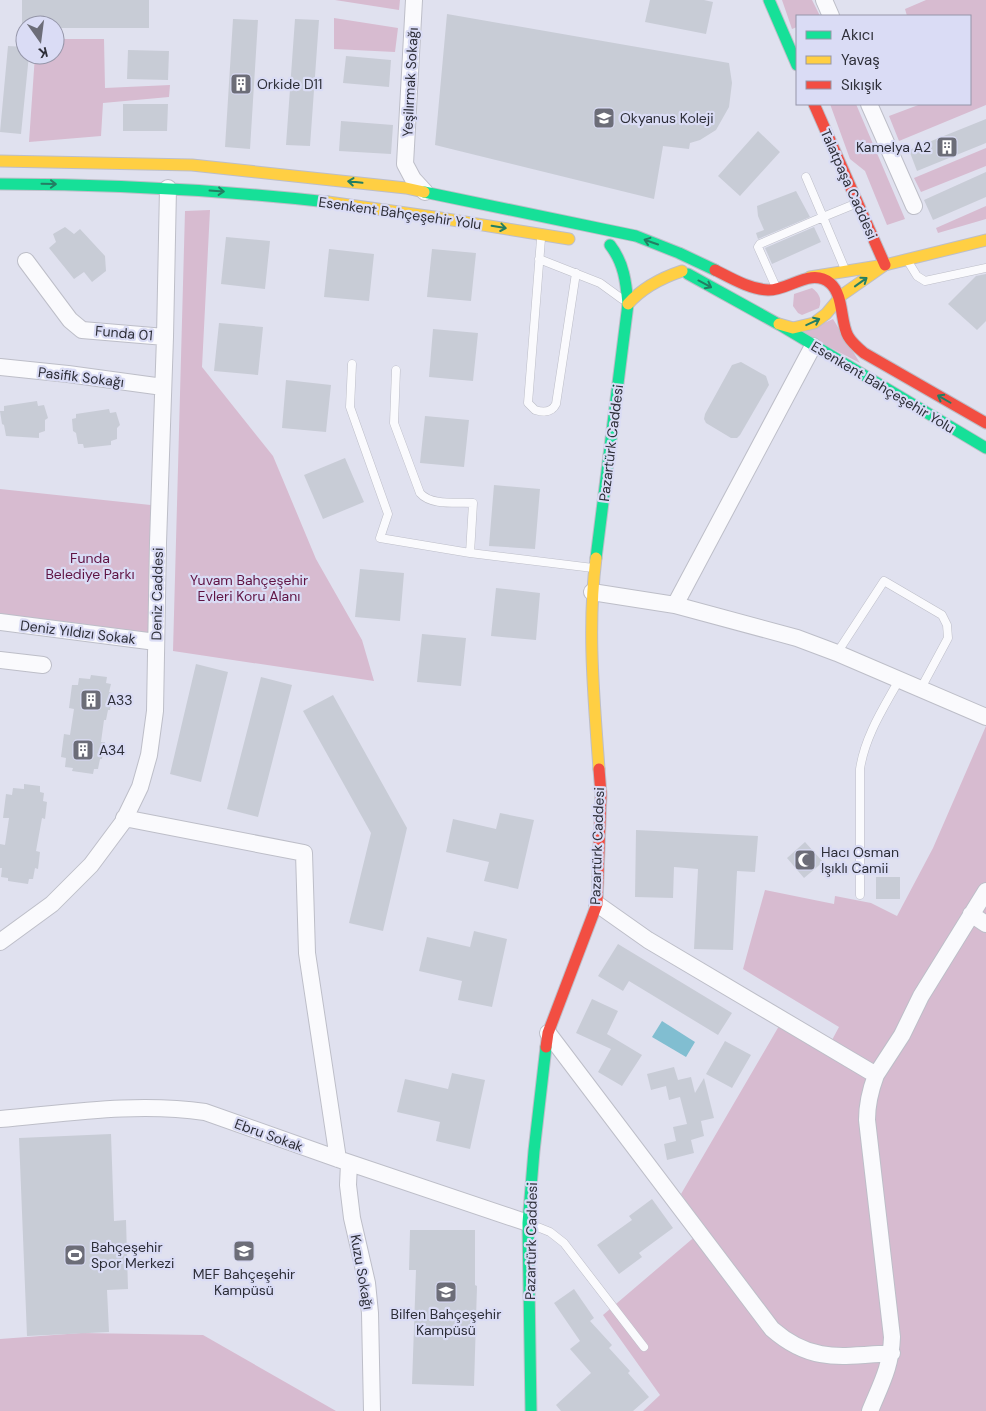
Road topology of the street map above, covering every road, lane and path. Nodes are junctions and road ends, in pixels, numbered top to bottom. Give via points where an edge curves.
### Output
1 (414, 0) edge
2 (769, 0) edge
3 (824, 0) edge
4 (831, 15) edge
5 (792, 36) edge
6 (796, 59) edge
7 (814, 105) edge
8 (869, 105) edge
9 (0, 161) edge
10 (169, 163) junction
11 (405, 164) junction
12 (806, 177) dead end
13 (0, 184) edge
14 (377, 185) junction
15 (168, 188) junction
16 (425, 192) junction
17 (857, 203) junction
18 (914, 206) dead end
19 (823, 217) junction
20 (541, 234) junction
21 (580, 240) dead end
22 (986, 240) edge
23 (626, 250) dead end
24 (906, 258) junction
25 (539, 259) junction
26 (26, 261) dead end
27 (666, 264) dead end
28 (885, 265) junction
29 (986, 268) edge
30 (682, 271) junction
31 (845, 271) junction
32 (576, 273) junction
33 (809, 278) junction
34 (777, 290) junction
35 (838, 299) junction
36 (628, 304) junction
37 (780, 325) junction
38 (165, 337) junction
39 (813, 346) junction
40 (352, 364) dead end
41 (0, 367) edge
42 (396, 370) dead end
43 (163, 387) junction
44 (986, 423) edge
45 (986, 448) edge
46 (470, 553) junction
47 (595, 568) junction
48 (592, 592) junction
49 (675, 605) junction
50 (0, 622) edge
51 (156, 642) junction
52 (837, 653) junction
53 (0, 660) edge
54 (43, 665) dead end
55 (898, 680) junction
56 (920, 690) junction
57 (986, 717) edge
58 (124, 818) junction
59 (986, 892) edge
60 (860, 895) dead end
61 (597, 904) junction
62 (971, 914) junction
63 (986, 924) edge
64 (0, 942) edge
65 (548, 1033) junction
66 (876, 1075) junction
67 (0, 1119) edge
68 (343, 1161) junction
69 (528, 1223) junction
70 (644, 1347) dead end
71 (892, 1353) junction
72 (372, 1411) edge
73 (531, 1411) edge
74 (870, 1411) edge

1 - 11 street, Yeşilırmak Sokağı
2 - 5 main road
3 - 4 street
5 - 6 main road
7 - 17 main road, Talatpaşa Caddesi
8 - 18 street
9 - 10 main road, Esenkent Bahçeşehir Yolu
14 -> 10 main road, Esenkent Bahçeşehir Yolu
10 - 15 main road
11 - 14 street via 393,177
11 - 16 street
12 - 19 lane
13 -> 15 main road, Esenkent Bahçeşehir Yolu
14 - 16 main road, Esenkent Bahçeşehir Yolu
15 -> 20 main road, Esenkent Bahçeşehir Yolu via 300,199
15 - 38 street, Deniz Caddesi
34 -> 16 main road, Esenkent Bahçeşehir Yolu via 746,284 636,236
17 - 19 lane
17 - 28 main road, Talatpaşa Caddesi
19 - 31 lane
19 - 34 lane via 759,245
20 - 21 main road, Esenkent Bahçeşehir Yolu
20 - 25 lane
22 - 24 main road
23 - 36 main road, Pazartürk Caddesi via 605,244 618,254 623,264
24 - 28 main road
24 - 29 lane via 917,276 925,281
25 - 32 lane
25 - 32 lane via 528,403 534,410 548,412 556,404
26 - 38 street, Funda 01 via 70,320 82,330
27 - 30 main road, Esenkent Bahçeşehir Yolu
28 - 31 main road
35 -> 28 main road
30 - 36 main road via 648,285
30 -> 37 main road, Esenkent Bahçeşehir Yolu
31 - 33 main road
32 - 36 lane via 600,282
33 - 34 main road
33 - 35 main road, Esenkent Bahçeşehir Yolu via 818,277 830,282
34 - 37 main road via 773,306 775,319
37 -> 35 main road, Esenkent Bahçeşehir Yolu via 793,329 810,324 826,315
44 -> 35 main road, Esenkent Bahçeşehir Yolu via 855,346 848,336
36 - 47 main road, Pazartürk Caddesi
37 - 39 main road, Esenkent Bahçeşehir Yolu
38 - 43 street, Deniz Caddesi
39 - 45 main road, Esenkent Bahçeşehir Yolu
39 - 49 street
40 - 46 lane via 350,406 388,514 380,538
41 - 43 street, Pasifik Sokağı
42 - 46 lane via 394,423 420,493 432,501 473,503
43 - 51 street, Deniz Caddesi
46 - 47 lane
47 - 48 main road, Pazartürk Caddesi
48 - 49 street
48 - 61 main road, Pazartürk Caddesi via 591,664 601,794
49 - 52 street via 797,638
50 - 51 street, Deniz Yıldızı Sokak
51 - 58 street, Deniz Caddesi via 155,711 149,756 140,787
52 - 55 street
52 - 56 lane via 884,581 942,615 947,625 948,638
53 - 54 street
55 - 56 street
55 - 60 lane via 872,728 862,756
56 - 57 street
58 - 64 street, Deniz Caddesi via 90,865 52,904
58 - 68 street, Kuzu Sokağı via 304,853 308,952
59 - 62 street
61 - 65 main road, Pazartürk Caddesi
61 - 66 street via 648,940
62 - 63 street
62 - 66 street
65 - 69 main road, Pazartürk Caddesi
65 - 71 street via 772,1329 785,1340 813,1353 838,1356
66 - 71 street via 867,1104 867,1120
67 - 68 street, Ebru Sokak via 124,1108 183,1109 205,1112
68 - 69 street, Ebru Sokak
68 - 72 street, Kuzu Sokağı via 367,1283
69 - 70 lane via 550,1232 564,1243
69 - 73 main road, Pazartürk Caddesi
71 - 74 street

